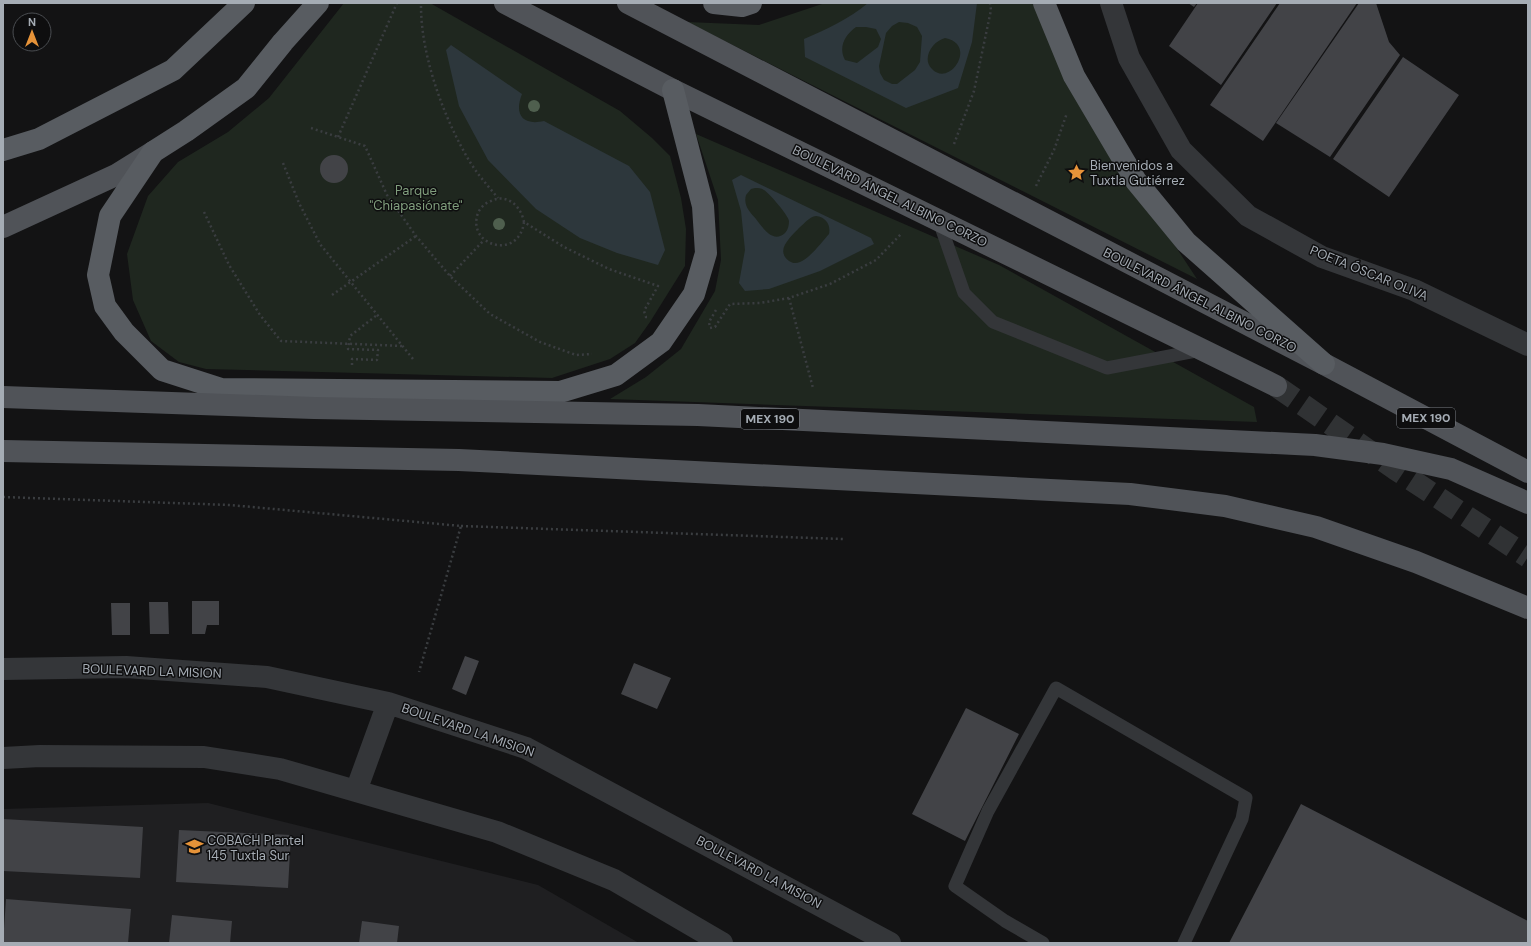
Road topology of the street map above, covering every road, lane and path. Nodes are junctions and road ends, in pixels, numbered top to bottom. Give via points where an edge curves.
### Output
1 (244, 3) edge
2 (318, 3) edge
3 (397, 3) edge
4 (505, 3) edge
5 (628, 3) edge
6 (714, 3) edge
7 (752, 3) edge
8 (990, 3) edge
9 (1044, 3) edge
10 (1112, 3) edge
11 (421, 6) dead end
12 (673, 90) junction
13 (1069, 108) dead end
14 (312, 128) dead end
15 (338, 137) junction
16 (952, 148) dead end
17 (3, 150) edge
18 (153, 152) junction
19 (283, 163) dead end
20 (1034, 189) dead end
21 (498, 198) junction
22 (204, 212) dead end
23 (939, 221) junction
24 (524, 222) junction
25 (3, 227) edge
26 (902, 233) dead end
27 (416, 236) junction
28 (484, 240) junction
29 (450, 276) junction
30 (350, 283) junction
31 (332, 295) dead end
32 (789, 298) junction
33 (718, 306) dead end
34 (377, 315) junction
35 (646, 316) junction
36 (651, 316) dead end
37 (642, 322) dead end
38 (349, 344) junction
39 (1528, 345) edge
40 (402, 346) junction
41 (1203, 350) junction
42 (596, 354) dead end
43 (413, 359) dead end
44 (1324, 364) junction
45 (352, 369) dead end
46 (1276, 386) tunnel mouth
47 (813, 388) dead end
48 (3, 397) edge
49 (3, 450) edge
50 (1528, 472) edge
51 (3, 497) edge
52 (1528, 503) edge
53 (461, 526) junction
54 (843, 539) dead end
55 (1528, 608) edge
56 (3, 669) edge
57 (419, 672) dead end
58 (388, 703) junction
59 (3, 758) edge
60 (356, 791) junction
61 (722, 943) edge
62 (890, 943) edge
63 (1043, 943) edge
64 (1184, 943) edge

1 - 17 highway via 173,70 39,139
2 - 18 highway via 246,88
3 - 15 path
4 - 12 main road, BOULEVARD ÁNGEL ALBINO CORZO
5 - 44 main road, BOULEVARD ÁNGEL ALBINO CORZO / MEX 190
6 - 7 highway via 742,6
8 - 16 path via 991,10 974,91
9 - 44 highway via 1074,76 1136,181 1186,242
10 - 39 street, POETA ÓSCAR OLIVA via 1129,58 1181,150 1248,216 1322,257 1414,290
11 - 21 path via 421,23 432,73 447,119 470,162
12 - 18 highway via 703,206 706,253 694,294 660,342 616,375 560,392 221,389 162,370 124,332 105,306 98,275 110,216
12 - 23 main road, BOULEVARD ÁNGEL ALBINO CORZO
13 - 20 path via 1054,150
14 - 15 path
15 - 27 path via 365,146 387,195
18 - 25 main road via 116,175
19 - 30 path via 299,203 320,244
21 - 24 path via 513,202 522,214
21 - 28 path via 484,205 476,219 476,226
22 - 38 path via 229,265 260,315 280,341
23 - 41 main road, BOULEVARD ÁNGEL ALBINO CORZO
23 - 41 lane via 964,293 993,322 1107,368
24 - 28 path via 523,230 513,242 498,246
24 - 35 path via 564,247 609,270 658,286 644,311
26 - 32 path via 876,260 830,284
27 - 29 path
27 - 30 path
28 - 29 path
29 - 42 path via 490,314 540,342 576,355
30 - 31 path
30 - 34 path
32 - 33 path via 760,303 730,304 715,327 710,328 709,322
32 - 47 path
34 - 38 path via 350,336
34 - 40 path
35 - 36 path
35 - 37 path
38 - 40 path
38 - 45 path via 348,349 378,350 377,360 352,359
40 - 43 path
41 - 46 main road, BOULEVARD ÁNGEL ALBINO CORZO
44 - 50 main road, MEX 190
48 - 52 main road, MEX 190, bridge via 322,408 698,415 1315,445 1383,454 1451,469
49 - 55 main road via 459,460 1130,494 1225,506 1316,527 1416,562
51 - 53 path via 230,505
53 - 54 path
53 - 57 path
56 - 58 street, BOULEVARD LA MISION via 126,668 267,677
58 - 60 street
58 - 62 street, BOULEVARD LA MISION via 526,748
59 - 60 street via 204,758 280,769
60 - 61 street via 497,832 614,880
63 - 64 lane via 1005,921 955,886 988,811 1056,688 1246,798 1242,819

